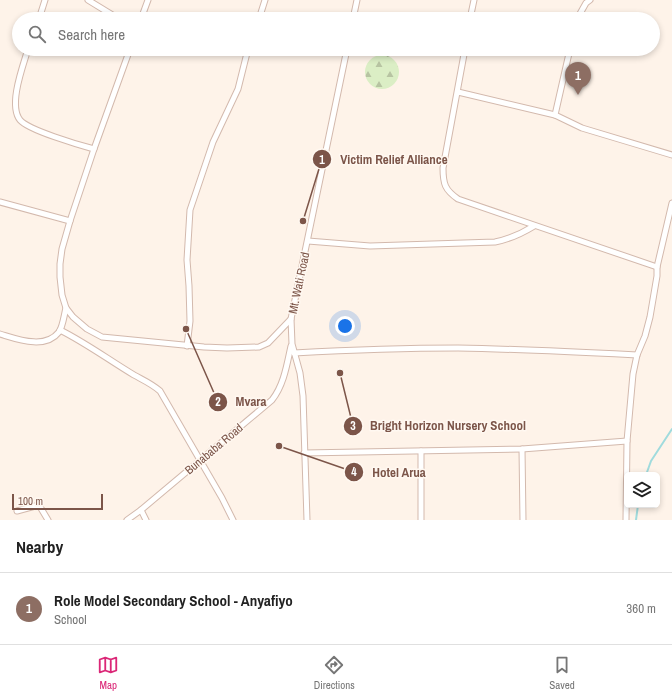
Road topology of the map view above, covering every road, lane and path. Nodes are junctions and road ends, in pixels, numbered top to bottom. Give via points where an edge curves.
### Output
1 (45, 0) edge
2 (88, 0) edge
3 (148, 0) edge
4 (265, 0) edge
5 (357, 0) edge
6 (474, 0) edge
7 (590, 0) edge
8 (41, 12) edge
9 (108, 12) edge
10 (144, 12) edge
11 (261, 12) edge
12 (354, 12) edge
13 (471, 12) edge
14 (581, 12) edge
15 (26, 56) edge
16 (127, 56) edge
17 (246, 56) edge
18 (346, 56) edge
19 (464, 56) edge
20 (568, 56) edge
21 (458, 92) junction
22 (555, 115) junction
23 (94, 149) junction
24 (672, 155) edge
25 (0, 202) edge
26 (672, 203) edge
27 (70, 221) junction
28 (534, 226) junction
29 (308, 241) junction
30 (657, 268) junction
31 (66, 308) junction
32 (291, 319) junction
33 (60, 330) junction
34 (0, 334) edge
35 (292, 344) junction
36 (187, 346) junction
37 (294, 353) junction
38 (637, 355) junction
39 (627, 441) junction
40 (522, 449) junction
41 (421, 451) junction
42 (304, 453) junction
43 (199, 461) junction
44 (141, 510) junction
45 (17, 511) dead end
46 (48, 520) edge
47 (127, 520) edge
48 (146, 520) edge
49 (232, 520) edge
50 (307, 520) edge
51 (421, 520) edge
52 (523, 520) edge
53 (626, 520) edge

1 - 8 street
2 - 9 street
3 - 10 street
4 - 11 street
5 - 12 street
6 - 13 street
7 - 14 street
15 - 23 street via 16,96 15,107 20,121 37,130
16 - 23 street
17 - 36 street via 238,89 213,142 190,210 187,260 190,321
18 - 29 street, Mt. Wati Road
19 - 21 street
20 - 22 street
21 - 22 street
21 - 28 street via 443,168 444,183 449,192 458,199
22 - 24 street via 582,128
23 - 27 street
25 - 27 street
26 - 30 street
27 - 31 street via 60,264 62,295
28 - 29 street via 509,240 495,242 370,246
28 - 30 street
29 - 32 street, Mt. Wati Road
30 - 38 street via 650,317
31 - 33 street
31 - 36 street via 73,317 102,337
32 - 35 street, Mt. Wati Road
32 - 36 street via 272,340 259,347
33 - 34 street via 55,336 34,342
33 - 43 street via 156,386
35 - 37 street, Mt. Wati Road
35 - 43 street, Bunababa Road via 277,394
37 - 38 street via 458,348
37 - 42 street, Mt. Wati Road via 300,372
38 - 39 street
39 - 40 street
39 - 53 street
40 - 41 street
40 - 52 street
41 - 42 street
41 - 51 street
42 - 50 street, Mt. Wati Road
43 - 44 street, Bunababa Road
43 - 49 street via 222,498
44 - 47 street, Bunababa Road
44 - 48 street
45 - 46 street via 39,505

